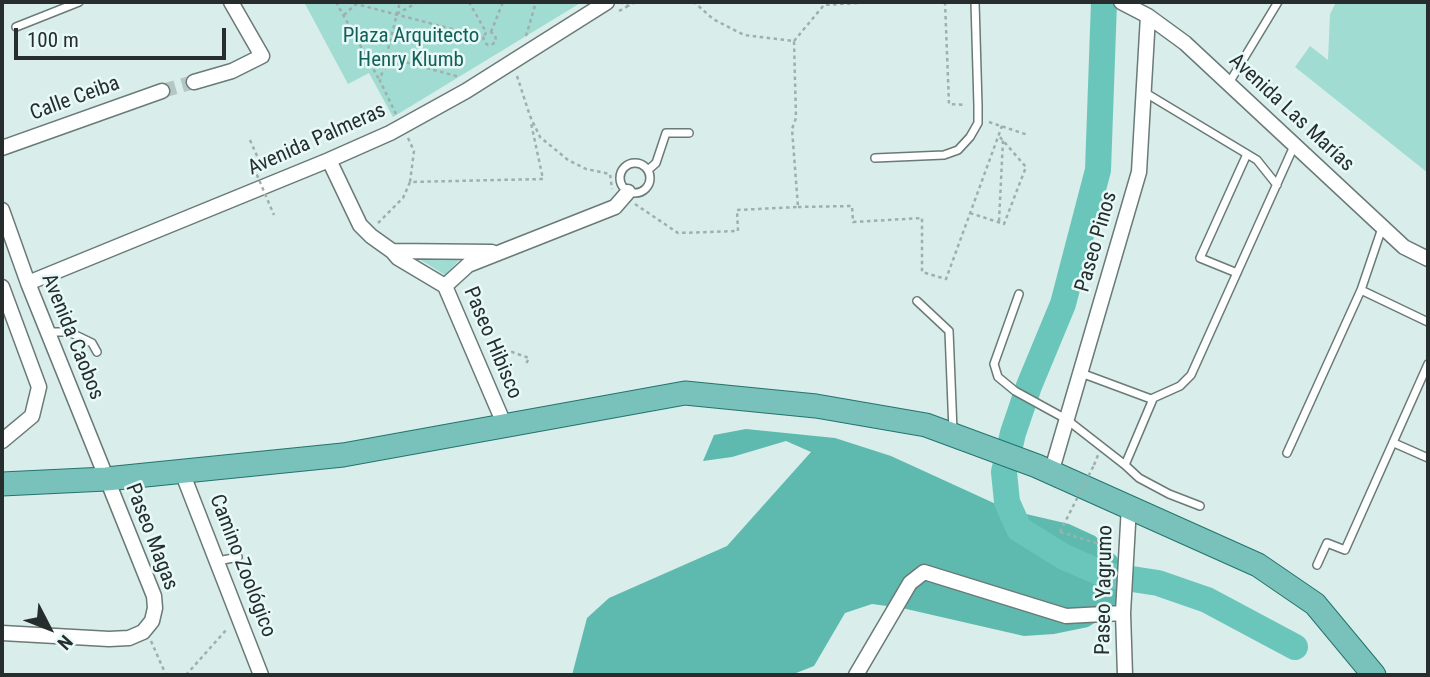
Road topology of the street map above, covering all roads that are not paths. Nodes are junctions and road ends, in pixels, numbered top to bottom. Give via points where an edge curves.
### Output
1 (79, 2) edge
2 (231, 2) edge
3 (975, 2) edge
4 (1279, 2) edge
5 (1126, 4) edge
6 (612, 7) edge
7 (1148, 16) junction
8 (16, 27) dead end
9 (194, 82) tunnel mouth
10 (1229, 84) junction
11 (162, 90) tunnel mouth
12 (1143, 91) junction
13 (689, 133) dead end
14 (1295, 145) junction
15 (2, 148) edge
16 (1247, 154) junction
17 (875, 158) dead end
18 (329, 160) junction
19 (648, 170) junction
20 (1277, 185) junction
21 (628, 192) junction
22 (2, 210) edge
23 (1382, 227) junction
24 (392, 251) junction
25 (500, 252) junction
26 (1428, 259) edge
27 (1237, 274) junction
28 (28, 283) junction
29 (445, 286) junction
30 (2, 287) edge
31 (1361, 290) junction
32 (1019, 294) dead end
33 (917, 301) dead end
34 (1428, 322) edge
35 (54, 332) junction
36 (97, 352) dead end
37 (1428, 364) edge
38 (1081, 373) junction
39 (1153, 399) junction
40 (1066, 419) junction
41 (505, 426) junction
42 (963, 438) junction
43 (2, 441) edge
44 (1394, 443) junction
45 (1287, 453) dead end
46 (1428, 458) edge
47 (1125, 465) junction
48 (1044, 470) junction
49 (182, 472) junction
50 (106, 479) junction
51 (2, 484) edge
52 (1129, 506) junction
53 (1199, 506) dead end
54 (238, 557) dead end
55 (218, 561) junction
56 (1317, 565) dead end
57 (1124, 613) junction
58 (2, 633) edge
59 (261, 675) edge
60 (856, 675) edge
61 (1125, 675) edge
62 (1374, 675) edge

1 - 8 lane
2 - 9 street via 262,55 232,71
3 - 17 lane via 978,123 970,137 944,155
4 - 10 lane
5 - 7 street, Avenida Las Marías
6 - 18 street, Avenida Palmeras via 466,91 399,120
7 - 10 street, Avenida Las Marías
7 - 12 street, Paseo Pinos
10 - 14 street, Avenida Las Marías
11 - 15 street, Calle Ceiba
12 - 16 lane
12 - 38 street, Paseo Pinos via 1139,172
13 - 19 lane via 666,134 656,163
14 - 20 lane
14 - 23 street, Avenida Las Marías
16 - 20 lane via 1257,159
16 - 27 lane via 1200,258
18 - 24 street, Paseo Hibisco via 360,225
18 - 28 street, Avenida Palmeras
19 - 21 lane via 648,188 638,194
19 - 21 lane via 636,162 626,165 620,174
20 - 27 lane
21 - 25 street via 615,207
22 - 28 street, Avenida Caobos
23 - 26 street, Avenida Las Marías via 1404,247
23 - 31 lane
24 - 25 street
24 - 29 street, Paseo Hibisco
25 - 29 street via 468,265
27 - 39 lane via 1191,374 1180,386
28 - 35 street, Avenida Caobos
29 - 41 street, Paseo Hibisco
30 - 43 street via 38,387 32,416
31 - 34 lane
31 - 45 lane
32 - 40 lane via 998,349 994,365 998,377
33 - 42 lane via 948,331
35 - 36 lane via 69,332 92,343
35 - 50 street, Avenida Caobos
37 - 44 lane
38 - 39 lane
38 - 40 street, Paseo Pinos
39 - 47 lane
40 - 47 lane
40 - 48 street, Paseo Pinos
41 - 42 main road via 685,393 816,405 926,425
41 - 49 main road via 343,455
42 - 48 main road
44 - 46 lane
44 - 56 lane via 1345,550 1327,543
47 - 53 lane via 1139,478
48 - 52 main road
49 - 50 main road
49 - 55 street, Camino Zoológico
50 - 51 main road
50 - 58 street, Paseo Magas via 154,596 152,621 129,638
52 - 57 street, Paseo Yagrumo
52 - 62 main road via 1258,565 1315,604
54 - 55 lane
55 - 59 street, Camino Zoológico
57 - 60 street via 1066,616 924,572 910,583
57 - 61 street, Paseo Yagrumo

